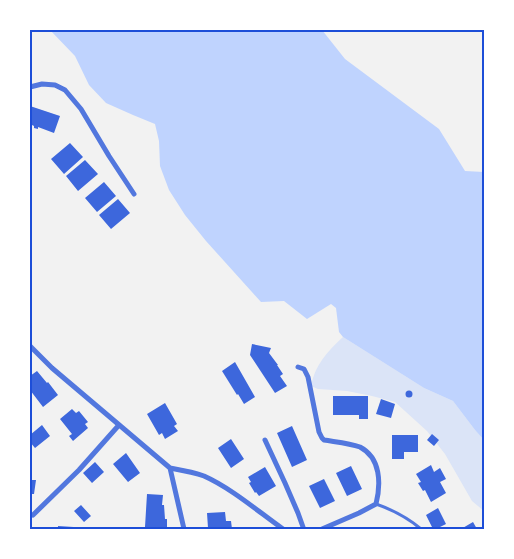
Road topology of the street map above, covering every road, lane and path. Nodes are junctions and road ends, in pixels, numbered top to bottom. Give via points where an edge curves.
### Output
1 (30, 87) edge
2 (134, 194) dead end
3 (30, 346) edge
4 (298, 367) dead end
5 (119, 424) junction
6 (265, 440) dead end
7 (170, 468) junction
8 (376, 504) junction
9 (33, 515) dead end
10 (184, 529) edge
11 (283, 529) edge
12 (302, 529) edge
13 (322, 529) edge
14 (421, 529) edge

1 - 2 street via 55,85 65,90 81,109
3 - 5 street
4 - 8 street via 304,369 308,377 322,438 360,447 375,462 379,476
5 - 7 street
5 - 9 street via 79,470
6 - 12 street
7 - 10 street
7 - 11 street via 206,477
8 - 13 street
8 - 14 lane via 395,511

